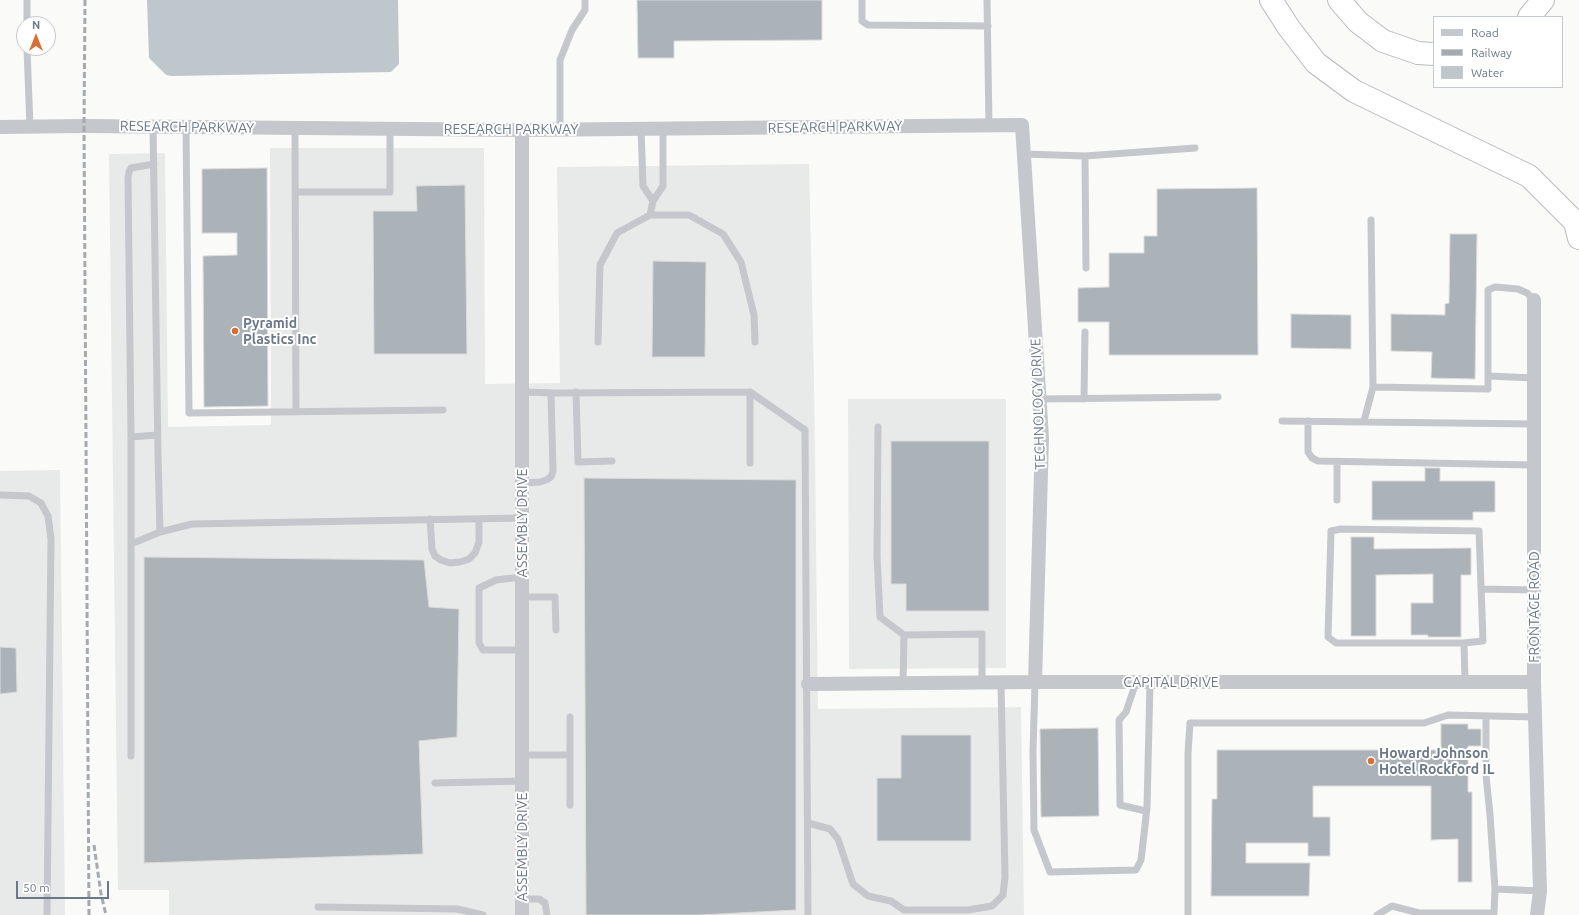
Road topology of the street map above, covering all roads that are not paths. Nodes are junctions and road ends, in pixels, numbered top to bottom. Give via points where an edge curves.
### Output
1 (27, 0) edge
2 (585, 0) edge
3 (862, 0) edge
4 (987, 0) edge
5 (1271, 0) edge
6 (1339, 0) edge
7 (1543, 0) edge
8 (27, 16) edge
9 (1530, 16) edge
10 (988, 26) junction
11 (1433, 54) edge
12 (27, 56) edge
13 (1022, 125) joint
14 (154, 126) junction
15 (990, 126) junction
16 (0, 127) edge
17 (30, 127) junction
18 (186, 127) junction
19 (295, 128) junction
20 (390, 129) junction
21 (641, 129) junction
22 (663, 129) junction
23 (522, 130) junction
24 (560, 130) junction
25 (1195, 148) dead end
26 (1024, 154) junction
27 (1085, 156) junction
28 (154, 164) junction
29 (295, 192) junction
30 (653, 201) junction
31 (650, 215) junction
32 (1371, 220) dead end
33 (1579, 238) edge
34 (1086, 268) dead end
35 (1534, 300) joint
36 (1085, 332) dead end
37 (598, 342) dead end
38 (755, 342) dead end
39 (1488, 376) junction
40 (1534, 378) junction
41 (1373, 387) junction
42 (522, 392) junction
43 (576, 392) junction
44 (750, 392) junction
45 (551, 393) junction
46 (1218, 397) dead end
47 (1039, 399) junction
48 (1084, 399) junction
49 (443, 410) dead end
50 (296, 411) junction
51 (1282, 421) dead end
52 (1308, 421) junction
53 (1364, 421) junction
54 (1534, 424) junction
55 (878, 427) dead end
56 (158, 435) junction
57 (131, 436) junction
58 (612, 461) dead end
59 (1337, 462) junction
60 (750, 463) dead end
61 (1534, 465) junction
62 (522, 483) junction
63 (0, 495) edge
64 (1337, 500) dead end
65 (522, 518) junction
66 (479, 519) junction
67 (430, 520) junction
68 (160, 532) junction
69 (132, 544) junction
70 (522, 577) junction
71 (1481, 589) junction
72 (1534, 590) junction
73 (522, 597) junction
74 (556, 630) dead end
75 (904, 635) junction
76 (1464, 643) junction
77 (522, 650) junction
78 (1035, 682) junction
79 (1143, 682) junction
80 (1465, 682) junction
81 (1534, 682) junction
82 (982, 683) junction
83 (1001, 683) junction
84 (808, 684) junction
85 (903, 684) junction
86 (1486, 716) junction
87 (570, 717) dead end
88 (1535, 717) junction
89 (522, 755) junction
90 (570, 755) junction
91 (131, 756) dead end
92 (522, 781) junction
93 (435, 783) dead end
94 (570, 805) dead end
95 (1146, 811) junction
96 (808, 823) junction
97 (1495, 889) junction
98 (1540, 891) junction
99 (522, 899) junction
100 (318, 907) dead end
101 (47, 915) edge
102 (483, 915) edge
103 (522, 915) edge
104 (547, 915) edge
105 (808, 915) edge
106 (1188, 915) edge
107 (1377, 915) edge
108 (1537, 915) edge

1 - 8 lane
2 - 24 lane via 585,10 572,30 560,60
3 - 10 lane via 862,21 868,25
4 - 10 lane
5 - 33 highway via 1316,63 1354,91 1529,176 1575,222
6 - 11 highway via 1358,22 1383,42 1418,53
7 - 9 highway
10 - 15 lane
12 - 17 lane
13 - 15 street, RESEARCH PARKWAY
13 - 26 street, TECHNOLOGY DRIVE
14 - 17 street, RESEARCH PARKWAY
14 - 18 street, RESEARCH PARKWAY
14 - 28 lane
15 - 22 street, RESEARCH PARKWAY
16 - 17 street, RESEARCH PARKWAY
18 - 19 street, RESEARCH PARKWAY
18 - 50 lane via 189,412
19 - 20 street, RESEARCH PARKWAY
19 - 29 lane
20 - 23 street, RESEARCH PARKWAY
20 - 29 lane via 390,192
21 - 22 street, RESEARCH PARKWAY
21 - 24 street, RESEARCH PARKWAY
21 - 30 lane via 643,186
22 - 30 lane via 664,186
23 - 24 street, RESEARCH PARKWAY
23 - 42 street, ASSEMBLY DRIVE
25 - 27 lane
26 - 27 lane
26 - 47 street, TECHNOLOGY DRIVE
27 - 34 lane
28 - 56 lane
28 - 57 lane via 132,168 128,178
29 - 50 lane
30 - 31 lane
31 - 37 lane via 617,233 600,265
31 - 38 lane via 690,215 723,234 742,262 754,315
32 - 41 lane
35 - 39 lane via 1518,289 1495,287 1488,290
35 - 40 street, FRONTAGE ROAD
36 - 48 lane
39 - 40 lane
39 - 41 lane via 1488,389
40 - 54 street, FRONTAGE ROAD
41 - 53 lane
42 - 45 lane
42 - 62 street, ASSEMBLY DRIVE
43 - 44 lane
43 - 45 lane
43 - 58 lane via 578,462
44 - 60 lane
44 - 84 lane via 805,430
45 - 62 lane via 553,471 551,477 546,480
46 - 48 lane
47 - 48 lane
47 - 78 street, TECHNOLOGY DRIVE via 1042,438
49 - 50 lane
51 - 52 lane
52 - 53 lane
52 - 59 lane via 1308,452 1312,458 1318,461
53 - 54 lane
54 - 61 street, FRONTAGE ROAD
55 - 75 lane via 877,556 880,617
56 - 57 lane
56 - 68 lane
57 - 69 lane
59 - 61 lane
59 - 64 lane
61 - 72 street, FRONTAGE ROAD
62 - 65 street, ASSEMBLY DRIVE
63 - 101 lane via 29,496 41,503 48,516 51,539
65 - 66 lane
65 - 70 street, ASSEMBLY DRIVE
66 - 67 lane
66 - 67 lane via 479,542 475,553 469,559 450,563 435,556 432,549
67 - 68 lane via 192,524
68 - 69 lane
69 - 91 lane
70 - 73 street, ASSEMBLY DRIVE
70 - 77 lane via 496,580 479,588 479,643 483,650
71 - 72 lane
71 - 76 lane via 1483,641
71 - 76 lane via 1479,531 1331,531 1328,637 1336,643
72 - 81 street, FRONTAGE ROAD
73 - 74 lane via 555,597
73 - 77 street, ASSEMBLY DRIVE
75 - 82 lane via 982,634
75 - 85 lane
76 - 80 lane
77 - 89 street, ASSEMBLY DRIVE
78 - 79 street, CAPITAL DRIVE
78 - 83 street, CAPITAL DRIVE
78 - 95 lane via 1032,752 1034,830 1050,872 1136,870 1141,860
79 - 80 street, CAPITAL DRIVE
79 - 95 lane
79 - 95 lane via 1119,720 1120,805
80 - 81 street, CAPITAL DRIVE
81 - 88 street, FRONTAGE ROAD
82 - 83 street, CAPITAL DRIVE
82 - 85 street, CAPITAL DRIVE
83 - 96 lane via 1005,877 1003,895 992,906 968,910 904,910 891,901 868,896 853,884 838,839 830,829
84 - 85 street, CAPITAL DRIVE
84 - 96 lane
86 - 88 lane
86 - 97 lane via 1486,775
86 - 106 lane via 1448,715 1424,723 1190,723
87 - 90 lane
88 - 98 street, FRONTAGE ROAD
89 - 90 lane
89 - 92 street, ASSEMBLY DRIVE
90 - 94 lane
92 - 93 lane
92 - 99 street, ASSEMBLY DRIVE
96 - 105 lane
97 - 98 lane
97 - 107 lane via 1494,913 1419,913 1392,906
98 - 108 street, FRONTAGE ROAD
99 - 103 street, ASSEMBLY DRIVE
99 - 104 lane via 539,899 545,903
100 - 102 lane via 457,909

